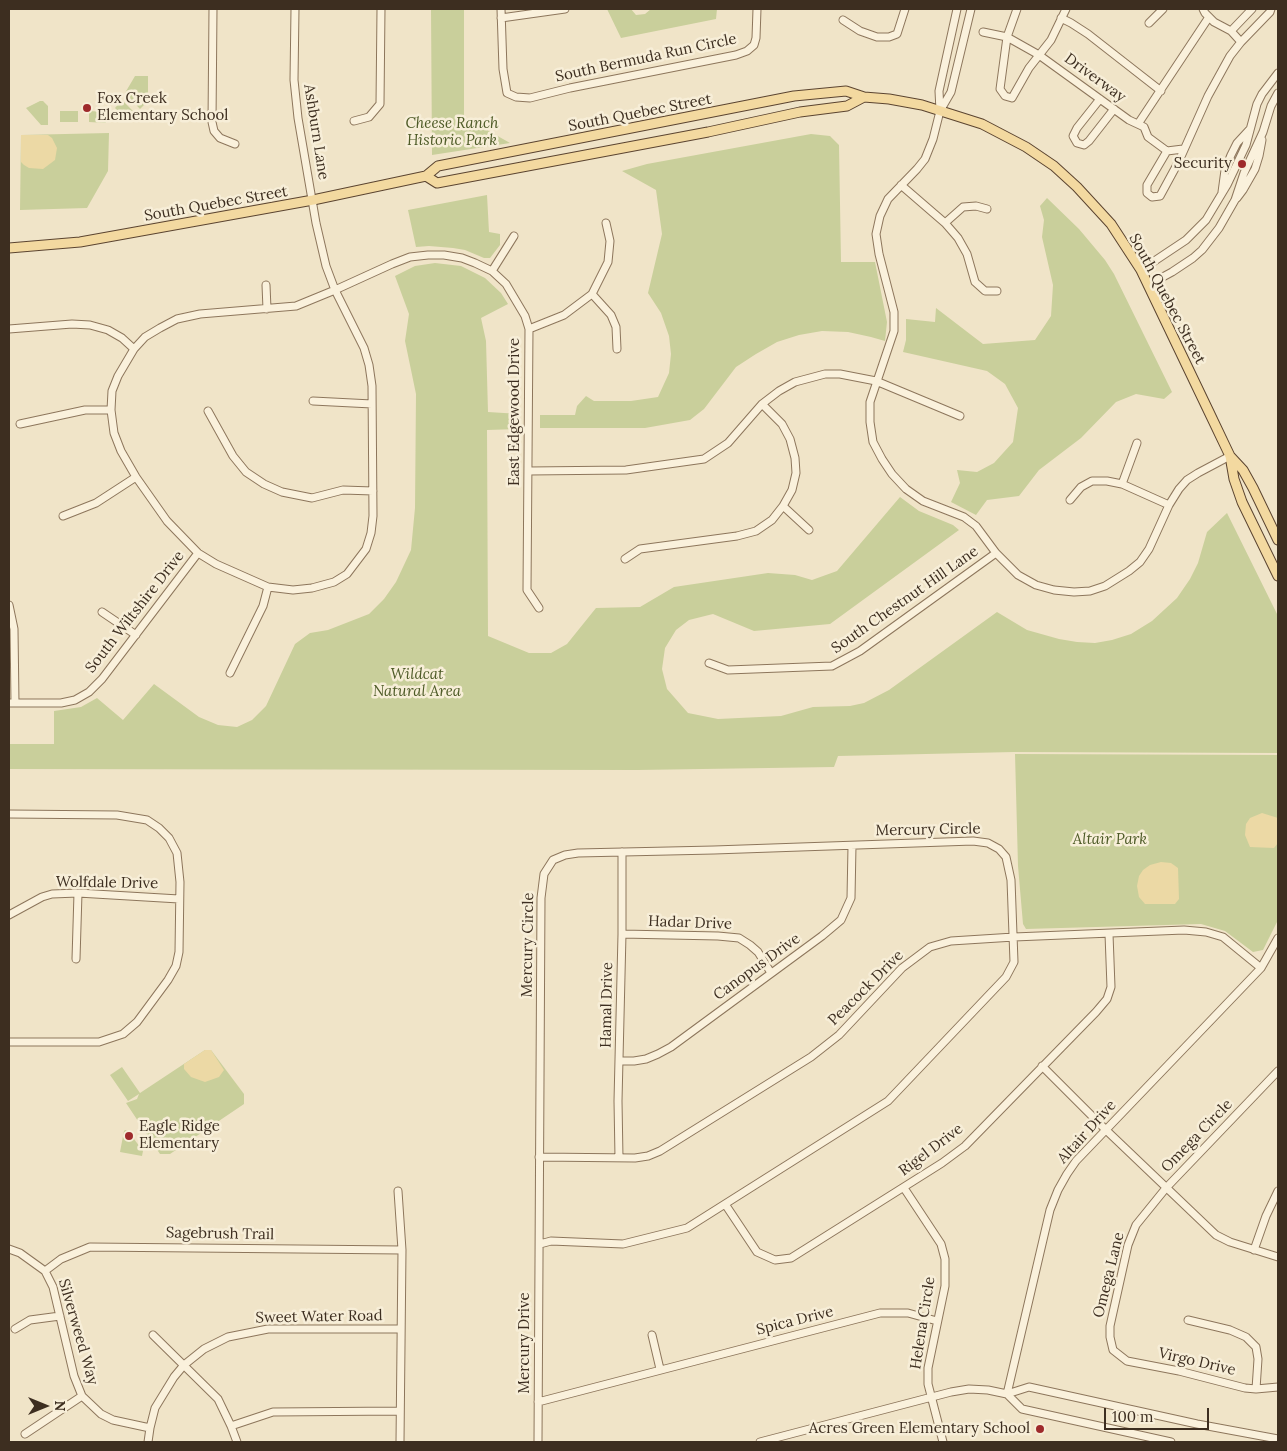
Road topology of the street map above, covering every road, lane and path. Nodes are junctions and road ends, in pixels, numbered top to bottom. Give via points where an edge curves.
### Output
1 (213, 9) edge
2 (295, 9) edge
3 (381, 9) edge
4 (501, 9) edge
5 (565, 9) edge
6 (757, 9) edge
7 (905, 9) edge
8 (957, 9) edge
9 (971, 9) edge
10 (1017, 9) edge
11 (1066, 9) edge
12 (1163, 9) edge
13 (1203, 9) edge
14 (1252, 9) edge
15 (1271, 9) edge
16 (1209, 17) junction
17 (501, 18) junction
18 (1061, 18) junction
19 (843, 20) dead end
20 (1149, 23) dead end
21 (1231, 31) junction
22 (983, 32) dead end
23 (1007, 38) junction
24 (1240, 42) junction
25 (1039, 55) junction
26 (1278, 73) edge
27 (1161, 91) junction
28 (1278, 93) edge
29 (864, 97) junction
30 (1100, 99) junction
31 (1114, 109) junction
32 (940, 111) junction
33 (354, 121) dead end
34 (1138, 124) junction
35 (235, 144) dead end
36 (1184, 149) junction
37 (1167, 151) junction
38 (426, 176) junction
39 (901, 185) junction
40 (313, 200) junction
41 (987, 209) dead end
42 (606, 223) dead end
43 (945, 223) junction
44 (514, 236) dead end
45 (9, 248) edge
46 (1141, 270) junction
47 (492, 271) junction
48 (266, 285) dead end
49 (1148, 285) junction
50 (335, 290) junction
51 (997, 291) dead end
52 (592, 294) junction
53 (267, 309) junction
54 (9, 329) edge
55 (529, 329) junction
56 (134, 349) junction
57 (616, 349) dead end
58 (876, 381) junction
59 (313, 401) dead end
60 (372, 404) junction
61 (762, 404) junction
62 (111, 410) junction
63 (208, 411) dead end
64 (960, 416) dead end
65 (20, 424) dead end
66 (1137, 443) dead end
67 (1230, 456) junction
68 (529, 471) junction
69 (136, 477) junction
70 (1122, 484) junction
71 (372, 491) junction
72 (1070, 500) dead end
73 (1169, 505) junction
74 (784, 506) junction
75 (63, 516) dead end
76 (809, 530) dead end
77 (1278, 540) edge
78 (198, 553) junction
79 (996, 553) junction
80 (625, 559) dead end
81 (1278, 576) edge
82 (268, 587) junction
83 (9, 605) edge
84 (539, 608) dead end
85 (102, 612) dead end
86 (11, 629) edge
87 (136, 635) junction
88 (709, 663) dead end
89 (230, 672) dead end
90 (12, 703) edge
91 (9, 814) edge
92 (852, 846) junction
93 (622, 852) junction
94 (78, 893) junction
95 (179, 898) junction
96 (9, 914) edge
97 (622, 934) junction
98 (1109, 934) junction
99 (1014, 937) junction
100 (1278, 938) edge
101 (76, 959) dead end
102 (1261, 968) junction
103 (771, 973) junction
104 (9, 1042) edge
105 (619, 1061) junction
106 (1042, 1066) junction
107 (1278, 1071) edge
108 (1106, 1130) junction
109 (539, 1157) junction
110 (619, 1158) junction
111 (904, 1188) junction
112 (1166, 1188) junction
113 (398, 1191) dead end
114 (1278, 1191) edge
115 (725, 1204) junction
116 (540, 1244) junction
117 (9, 1249) edge
118 (402, 1250) junction
119 (1254, 1250) junction
120 (1278, 1257) edge
121 (45, 1271) junction
122 (60, 1316) junction
123 (1188, 1320) dead end
124 (937, 1321) junction
125 (15, 1330) dead end
126 (401, 1330) junction
127 (153, 1335) dead end
128 (652, 1335) dead end
129 (1113, 1350) joint
130 (184, 1365) junction
131 (660, 1369) junction
132 (1278, 1387) edge
133 (1256, 1389) junction
134 (1007, 1394) junction
135 (82, 1396) junction
136 (932, 1397) junction
137 (538, 1402) junction
138 (400, 1411) junction
139 (231, 1426) junction
140 (150, 1428) junction
141 (25, 1434) dead end
142 (1278, 1439) edge
143 (148, 1442) edge
144 (237, 1442) edge
145 (400, 1442) edge
146 (538, 1442) edge
147 (760, 1442) edge
148 (944, 1442) edge
149 (1171, 1442) edge

1 - 35 street via 212,122 220,138
2 - 40 street, Ashburn Lane via 294,80
3 - 33 street via 380,104 369,117
4 - 17 street
5 - 17 street
6 - 17 street, South Bermuda Run Circle via 756,38 747,51 530,98 507,93
7 - 19 street via 897,34 889,37 860,31
8 - 32 street via 939,91
9 - 32 street via 951,92
10 - 23 street
11 - 18 street
12 - 20 street
13 - 16 street
14 - 21 street
15 - 24 street
16 - 21 street
16 - 27 street
18 - 25 street via 1051,40
18 - 27 street via 1088,34
21 - 24 street
22 - 23 street, Driverway
23 - 25 street, Driverway
23 - 25 street via 1000,89 1005,96 1012,98
24 - 36 street via 1212,88
25 - 30 street, Driverway
26 - 46 street via 1257,104 1251,128 1231,155 1222,194 1206,220 1178,247
27 - 34 street
28 - 49 street via 1235,200 1219,228 1202,250 1183,266
29 - 32 main road, South Quebec Street via 902,100
29 - 38 main road, South Quebec Street via 847,106 800,112 437,183
29 - 38 main road, South Quebec Street via 846,91 794,96 438,166
30 - 31 street, Driverway
30 - 31 street via 1073,136 1077,143 1084,145 1089,141
31 - 34 street, Driverway
32 - 39 street via 925,159
32 - 46 main road, South Quebec Street via 996,130 1054,166 1100,211
34 - 37 street, Driverway
36 - 37 street
36 - 37 street via 1160,196 1152,196 1147,193 1147,185
38 - 40 main road, South Quebec Street
39 - 43 street
39 - 58 street via 888,199 876,234 894,312 894,331
40 - 45 main road, South Quebec Street via 80,242
40 - 50 street, Ashburn Lane via 324,257
41 - 43 street via 963,207
42 - 52 street via 610,241 608,262
43 - 51 street via 967,254 975,282 985,291
44 - 47 street
46 - 49 main road, South Quebec Street
47 - 50 street, East Edgewood Drive via 462,258 410,257
47 - 55 street, East Edgewood Drive via 517,301
48 - 53 street
49 - 67 main road, South Quebec Street
50 - 53 street, East Edgewood Drive via 296,306
50 - 60 street, Ashburn Lane via 367,356
52 - 55 street via 564,315
52 - 57 street via 611,315 616,327
53 - 56 street, East Edgewood Drive via 177,319 146,337
54 - 56 street via 90,325 108,330
55 - 68 street, East Edgewood Drive
56 - 62 street, East Edgewood Drive via 112,391
58 - 61 street via 840,374 809,377 778,390
58 - 64 street
58 - 79 street via 870,402 873,442 892,474 906,490 923,501 964,516 976,526
59 - 60 street
60 - 71 street, Ashburn Lane
61 - 68 street via 728,443 704,458 626,470
61 - 74 street via 782,424 795,458 796,473
62 - 65 street via 65,413
62 - 69 street, East Edgewood Drive via 114,433
63 - 71 street via 233,456 246,472 264,484 282,492 312,498 343,490
66 - 70 street
67 - 73 street via 1187,480
67 - 77 main road, South Quebec Street via 1254,488
67 - 81 main road, South Quebec Street via 1242,502
68 - 84 street, East Edgewood Drive via 527,590
69 - 75 street via 96,503
69 - 78 street, East Edgewood Drive via 167,521
70 - 72 street via 1092,481 1081,486
70 - 73 street
71 - 82 street, Ashburn Lane via 371,533 366,549 347,574 334,582 312,588
73 - 79 street via 1156,538 1140,562 1119,579 1090,591 1054,590 1036,585 1018,575
74 - 76 street
74 - 80 street via 756,531 640,550
78 - 82 street, East Edgewood Drive
78 - 87 street, South Wiltshire Drive
79 - 88 street, South Chestnut Hill Lane via 860,651 832,666 728,670
82 - 89 street via 263,606
83 - 86 street
85 - 87 street
86 - 90 street
87 - 90 street, South Wiltshire Drive via 102,679 76,700
91 - 95 street via 116,815 146,820 169,838 176,853
92 - 93 street, Mercury Circle
92 - 99 street, Mercury Circle via 973,841 999,849 1010,867
92 - 103 street, Canopus Drive via 851,898 841,920
93 - 97 street, Hamal Drive
93 - 109 street, Mercury Circle via 564,855 553,860 544,874 541,898
94 - 95 street, Wolfdale Drive
94 - 96 street, Wolfdale Drive via 47,896
94 - 101 street
95 - 104 street via 180,952 176,966 130,1029 99,1042
97 - 103 street, Hadar Drive via 739,938 758,952
97 - 105 street, Hamal Drive
98 - 99 street, Peacock Drive
98 - 102 street, Peacock Drive via 1206,932 1223,937
98 - 106 street, Rigel Drive via 1111,987 1107,999
99 - 110 street, Peacock Drive via 951,941 930,947 902,968 839,1035 811,1058 660,1151 648,1156
99 - 115 street, Mercury Circle via 1014,962 1006,977 888,1100
100 - 102 street, Altair Drive
102 - 108 street, Altair Drive
103 - 105 street, Canopus Drive via 658,1054 634,1061
105 - 110 street, Hamal Drive
106 - 108 street
106 - 111 street, Rigel Drive via 965,1146
107 - 112 street, Omega Circle
108 - 112 street
108 - 134 street, Altair Drive via 1076,1161 1050,1210
109 - 110 street, Peacock Drive
109 - 116 street, Mercury Circle
111 - 115 street, Rigel Drive via 790,1258 775,1260 757,1252
111 - 124 street, Helena Circle via 941,1244 945,1259 945,1286
112 - 119 street, Omega Circle via 1216,1235
112 - 129 street, Omega Lane via 1136,1225 1128,1245 1110,1326
113 - 118 street
114 - 119 street
115 - 116 street, Mercury Circle via 687,1228 623,1244 551,1241
116 - 137 street, Mercury Drive
117 - 121 street, Silverweed Way
118 - 121 street, Sagebrush Trail via 90,1247 61,1259
118 - 126 street
119 - 120 street, Omega Circle
121 - 122 street, Silverweed Way via 53,1287
122 - 125 street via 30,1320
122 - 135 street, Silverweed Way
123 - 133 street via 1230,1330 1246,1337 1256,1347
124 - 131 street, Spica Drive via 908,1313 880,1313
124 - 136 street, Helena Circle via 928,1368
126 - 130 street, Sweet Water Road via 255,1331 228,1337 204,1349
126 - 138 street
127 - 130 street
128 - 131 street
129 - 133 street, Virgo Drive via 1127,1361
130 - 139 street via 218,1399
130 - 140 street, Sweet Water Road via 162,1395
131 - 137 street, Spica Drive
132 - 133 street, Virgo Drive
134 - 136 street via 969,1389
134 - 142 street via 1028,1387
134 - 149 street via 1022,1409
135 - 140 street, Silverweed Way via 101,1414 113,1420
135 - 141 street
136 - 147 street
136 - 148 street, Helena Circle
137 - 146 street, Mercury Drive
138 - 139 street via 273,1412
138 - 145 street
139 - 144 street
140 - 143 street, Sweet Water Road

